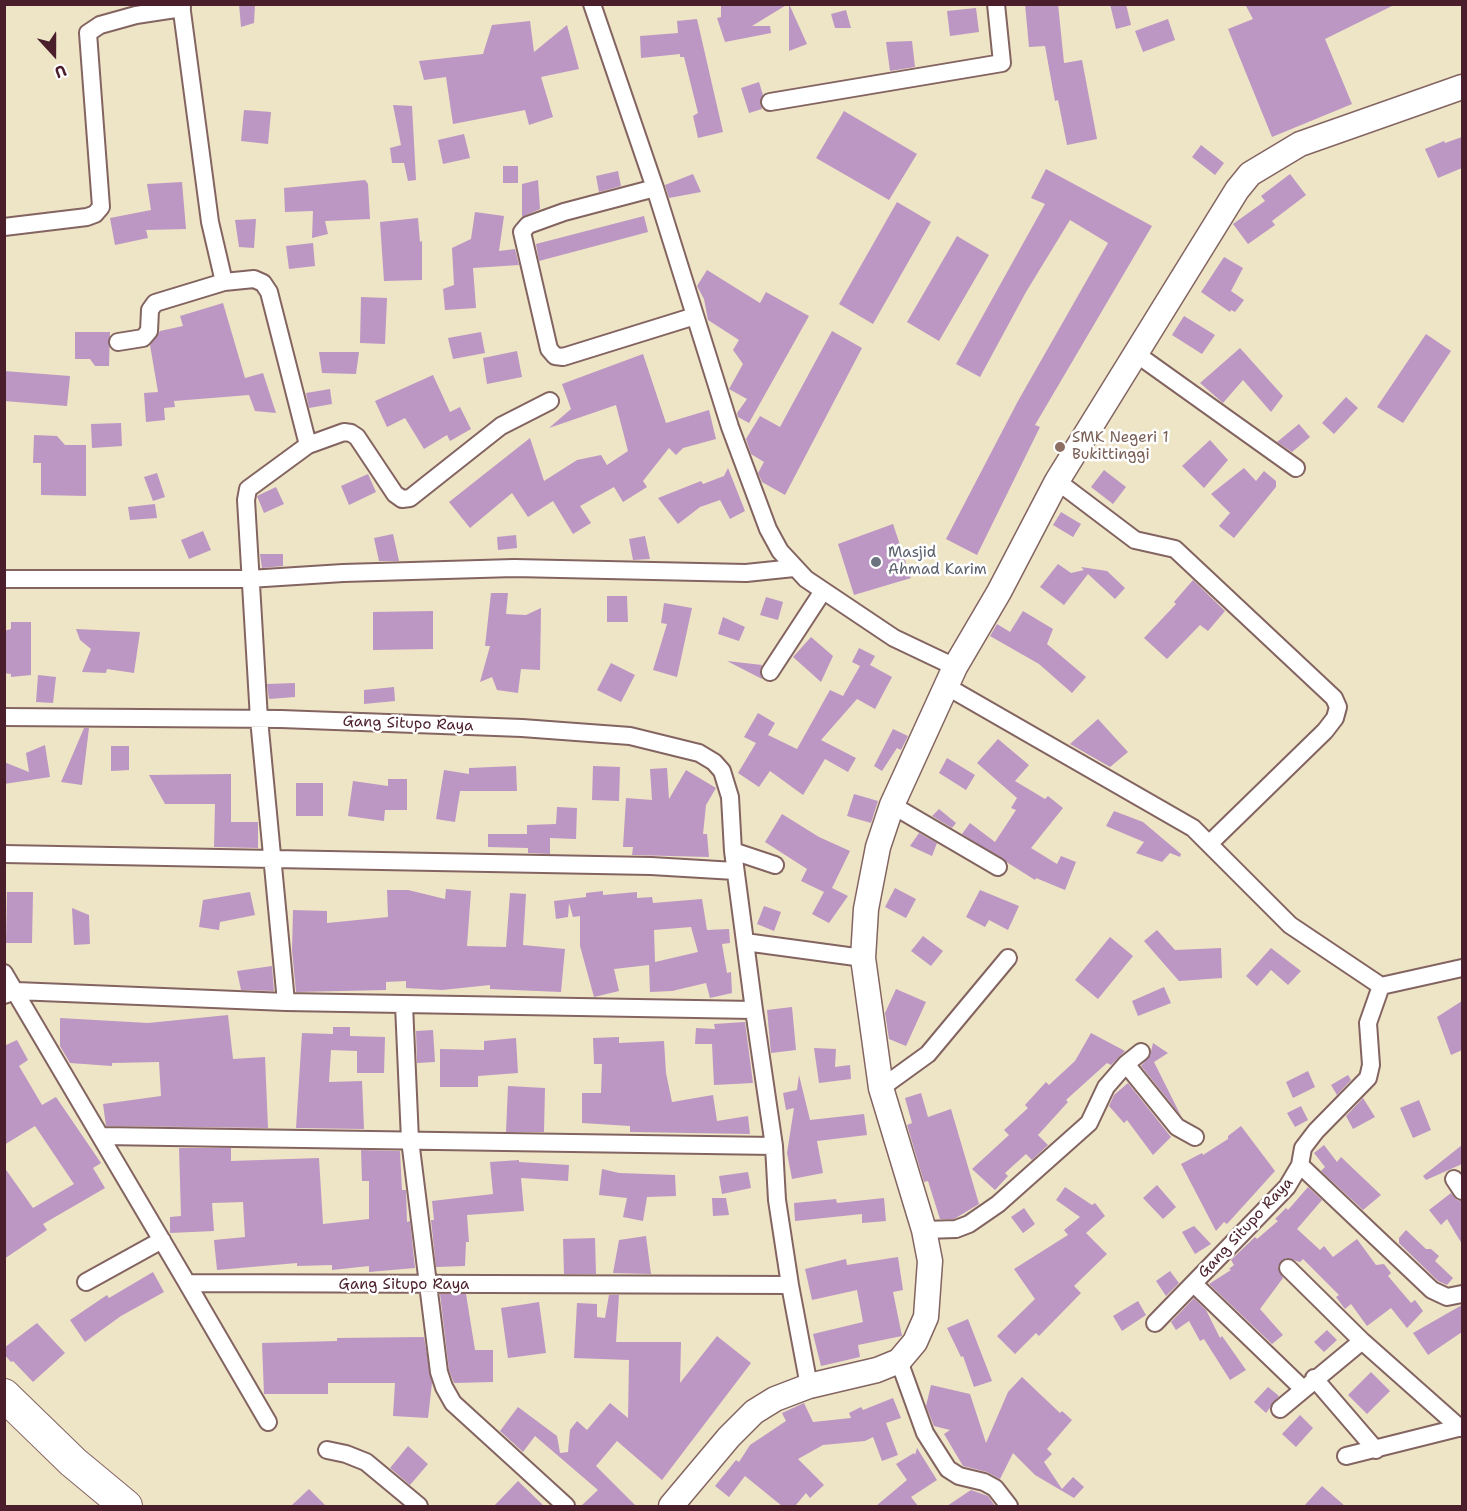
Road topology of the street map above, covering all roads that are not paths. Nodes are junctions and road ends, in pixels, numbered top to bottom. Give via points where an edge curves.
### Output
1 (592, 4) edge
2 (996, 4) edge
3 (182, 6) edge
4 (1462, 87) edge
5 (770, 102) dead end
6 (655, 188) junction
7 (4, 227) edge
8 (224, 282) junction
9 (695, 316) junction
10 (118, 342) dead end
11 (1135, 352) junction
12 (550, 401) dead end
13 (308, 444) junction
14 (1296, 468) dead end
15 (1057, 481) junction
16 (794, 568) junction
17 (4, 579) edge
18 (249, 579) junction
19 (823, 591) junction
20 (770, 672) dead end
21 (950, 676) junction
22 (4, 717) edge
23 (259, 719) junction
24 (892, 805) junction
25 (1209, 844) junction
26 (733, 851) junction
27 (4, 854) edge
28 (273, 858) junction
29 (775, 865) dead end
30 (998, 867) dead end
31 (735, 871) junction
32 (745, 942) junction
33 (863, 957) junction
34 (1008, 958) dead end
35 (1461, 969) edge
36 (4, 973) edge
37 (1381, 986) junction
38 (10, 993) edge
39 (286, 1002) junction
40 (404, 1005) junction
41 (754, 1010) junction
42 (1141, 1052) dead end
43 (1126, 1064) junction
44 (881, 1088) junction
45 (102, 1136) junction
46 (1195, 1137) dead end
47 (410, 1140) junction
48 (774, 1146) junction
49 (1300, 1165) junction
50 (924, 1230) junction
51 (162, 1240) junction
52 (1288, 1268) dead end
53 (87, 1282) dead end
54 (187, 1283) junction
55 (1194, 1284) junction
56 (428, 1285) junction
57 (790, 1286) junction
58 (1462, 1294) edge
59 (1155, 1323) dead end
60 (1362, 1341) junction
61 (899, 1361) junction
62 (1308, 1383) junction
63 (809, 1386) junction
64 (4, 1395) edge
65 (1280, 1409) dead end
66 (4, 1420) edge
67 (268, 1422) dead end
68 (1461, 1427) edge
69 (327, 1450) dead end
70 (1376, 1450) junction
71 (1346, 1456) dead end
72 (97, 1506) edge
73 (126, 1506) edge
74 (419, 1506) edge
75 (566, 1506) edge
76 (671, 1506) edge
77 (1009, 1506) edge

1 - 6 street
2 - 5 street via 1002,63
3 - 7 street via 93,27 88,33 101,207 87,216
3 - 8 street via 210,222
4 - 11 street via 1300,144 1250,174
6 - 9 street
6 - 9 street via 564,212 528,225 522,232 549,349 555,356 563,357
8 - 10 street via 155,303 150,310 149,331 143,338
8 - 13 street via 254,279 269,292
9 - 16 street via 768,529
11 - 14 street
11 - 15 street
12 - 13 street via 501,426 410,498 402,500 351,433
13 - 18 street via 248,489
15 - 21 street
15 - 25 street via 1135,540 1175,549 1335,698 1335,718 1325,731
16 - 18 street via 746,573 514,568
16 - 19 street
17 - 18 street
18 - 23 street
19 - 20 street
19 - 21 street
21 - 24 street
21 - 25 street via 1107,780 1178,818
22 - 23 street, Gang Situpo Raya
23 - 26 street, Gang Situpo Raya via 522,728 630,736 699,753 722,771 730,796
23 - 28 street
24 - 30 street
24 - 33 street via 872,873
25 - 37 street via 1290,925
26 - 29 street
26 - 31 street, Gang Situpo Raya
27 - 28 street
28 - 31 street
28 - 39 street
31 - 32 street, Gang Situpo Raya
32 - 33 street
32 - 41 street, Gang Situpo Raya
33 - 44 street
34 - 44 street via 928,1054
35 - 37 street
36 - 38 street
37 - 49 street, Gang Situpo Raya via 1368,1023 1368,1078 1316,1131 1303,1148
38 - 39 street
38 - 45 street
39 - 40 street
40 - 41 street
40 - 47 street
41 - 48 street, Gang Situpo Raya
42 - 43 street
43 - 46 street via 1177,1127
43 - 50 street via 1106,1087 1089,1123 998,1204 956,1229
44 - 50 street
45 - 47 street
45 - 51 street
47 - 48 street
47 - 56 street
48 - 57 street, Gang Situpo Raya via 777,1200
49 - 55 street, Gang Situpo Raya via 1287,1187
49 - 58 street via 1432,1290 1447,1297
50 - 61 street via 930,1261 926,1317 915,1342
51 - 53 street
51 - 54 street
52 - 60 street
54 - 56 street, Gang Situpo Raya
54 - 67 street
55 - 59 street, Gang Situpo Raya
55 - 62 street, Gang Situpo Raya
56 - 57 street, Gang Situpo Raya
56 - 75 street via 439,1372 453,1403
57 - 63 street, Gang Situpo Raya
60 - 62 street
60 - 68 street
61 - 63 street
61 - 77 street via 925,1433 948,1469 995,1488
62 - 65 street
62 - 70 street, Gang Situpo Raya
63 - 76 street via 754,1412
64 - 73 highway via 73,1462
66 - 72 highway
68 - 70 street
69 - 74 street via 366,1462
70 - 71 street

